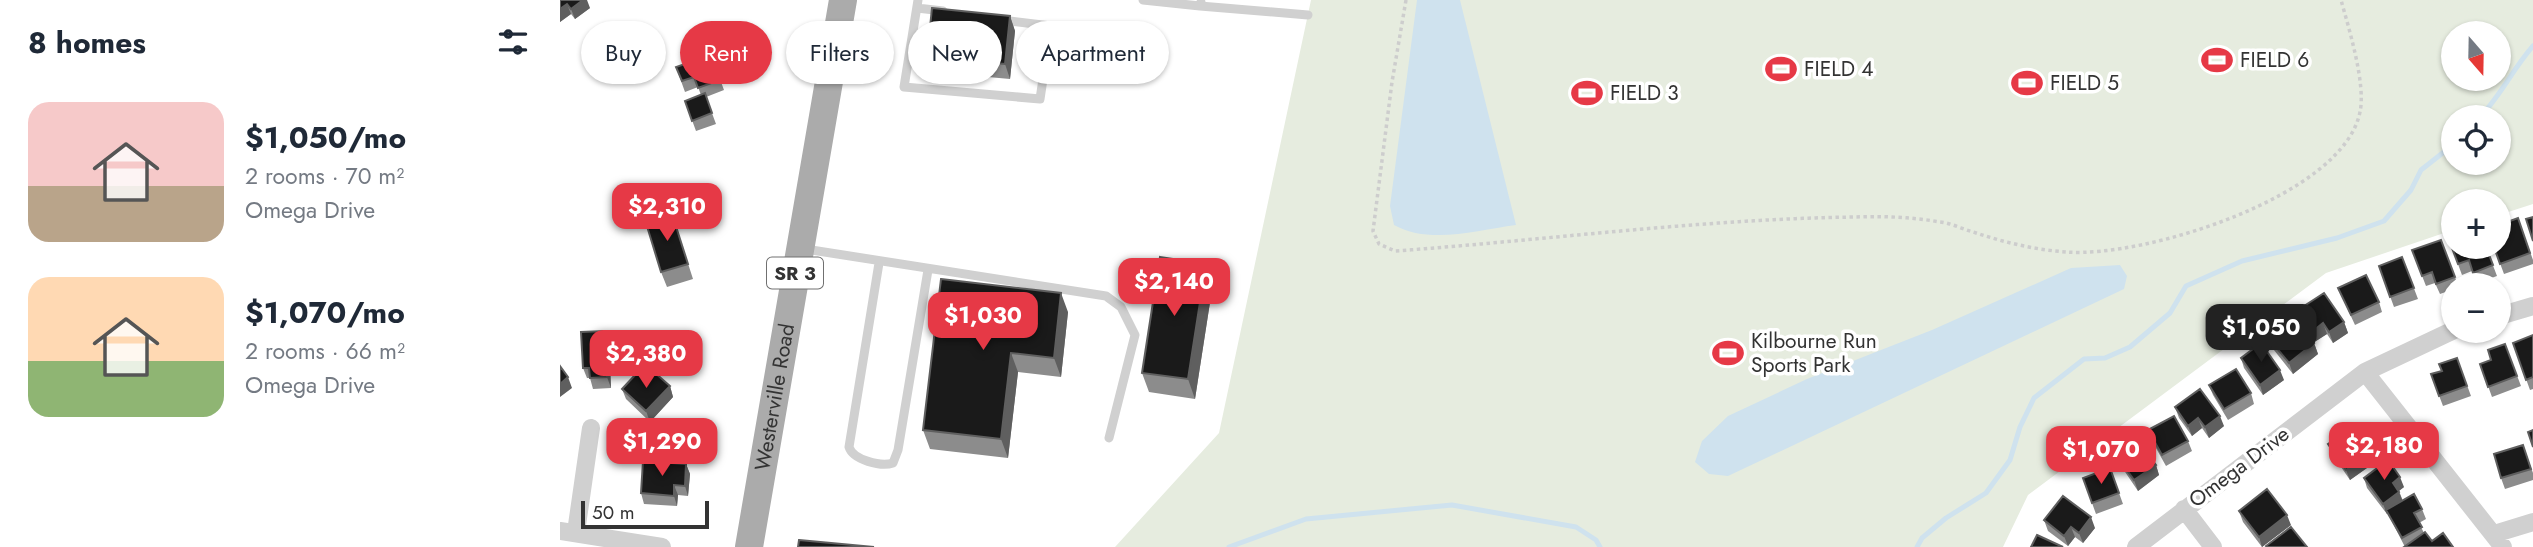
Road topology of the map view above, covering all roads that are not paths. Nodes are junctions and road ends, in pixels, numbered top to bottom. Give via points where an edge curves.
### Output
1 (843, 0) edge
2 (1143, 0) edge
3 (1201, 3) edge
4 (917, 4) edge
5 (957, 13) edge
6 (1308, 15) dead end
7 (997, 19) edge
8 (799, 248) junction
9 (879, 263) junction
10 (928, 270) junction
11 (2533, 306) edge
12 (2511, 312) edge
13 (2441, 336) edge
14 (2365, 372) junction
15 (592, 428) dead end
16 (1109, 438) dead end
17 (2184, 509) junction
18 (2533, 522) edge
19 (568, 531) edge
20 (2498, 540) edge
21 (662, 547) edge
22 (749, 547) edge
23 (2136, 547) edge
24 (2213, 547) edge

1 - 8 main road, Westerville Road / SR 3
2 - 3 lane
3 - 6 lane
4 - 5 lane
4 - 7 lane via 904,87 1040,99 1051,26
8 - 9 lane
8 - 22 main road, Westerville Road / SR 3
9 - 10 lane
9 - 10 lane via 849,447 857,458 888,465 898,450
10 - 16 lane via 1106,296 1121,307 1135,335
11 - 12 street
13 - 14 street, Omega Drive
14 - 17 street, Omega Drive
14 - 20 street
15 - 19 street
17 - 23 street, Omega Drive
17 - 24 street
18 - 20 street
19 - 21 street

